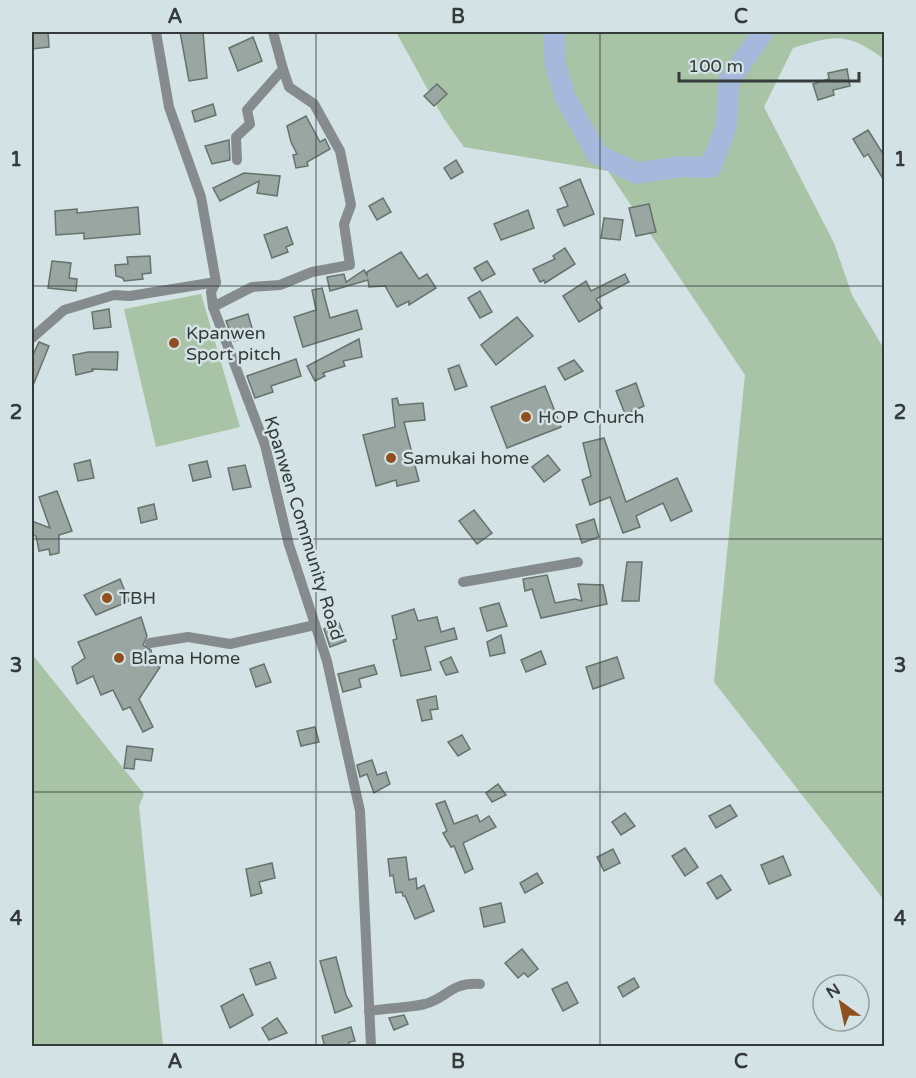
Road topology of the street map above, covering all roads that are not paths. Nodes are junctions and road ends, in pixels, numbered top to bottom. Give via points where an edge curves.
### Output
1 (156, 32) edge
2 (273, 32) edge
3 (283, 69) junction
4 (237, 160) dead end
5 (216, 282) junction
6 (213, 307) junction
7 (32, 338) edge
8 (578, 562) dead end
9 (463, 582) dead end
10 (315, 626) junction
11 (150, 643) dead end
12 (480, 984) dead end
13 (369, 1011) junction
14 (371, 1047) edge

1 - 5 street, Kpanwen Community Road via 169,107 201,197
2 - 3 street
3 - 4 street via 247,110 250,124 236,137
3 - 6 street via 289,87 314,104 340,151 351,205 344,224 350,265 312,272 280,285 252,287
5 - 6 street, Kpanwen Community Road via 211,292
5 - 7 street via 130,296 114,295 64,310
6 - 10 street, Kpanwen Community Road via 265,446 289,545
8 - 9 street
10 - 11 street via 230,644 188,637
10 - 13 street, Kpanwen Community Road via 327,661 360,811
12 - 13 street via 467,983 450,989 425,1004
13 - 14 street, Kpanwen Community Road

